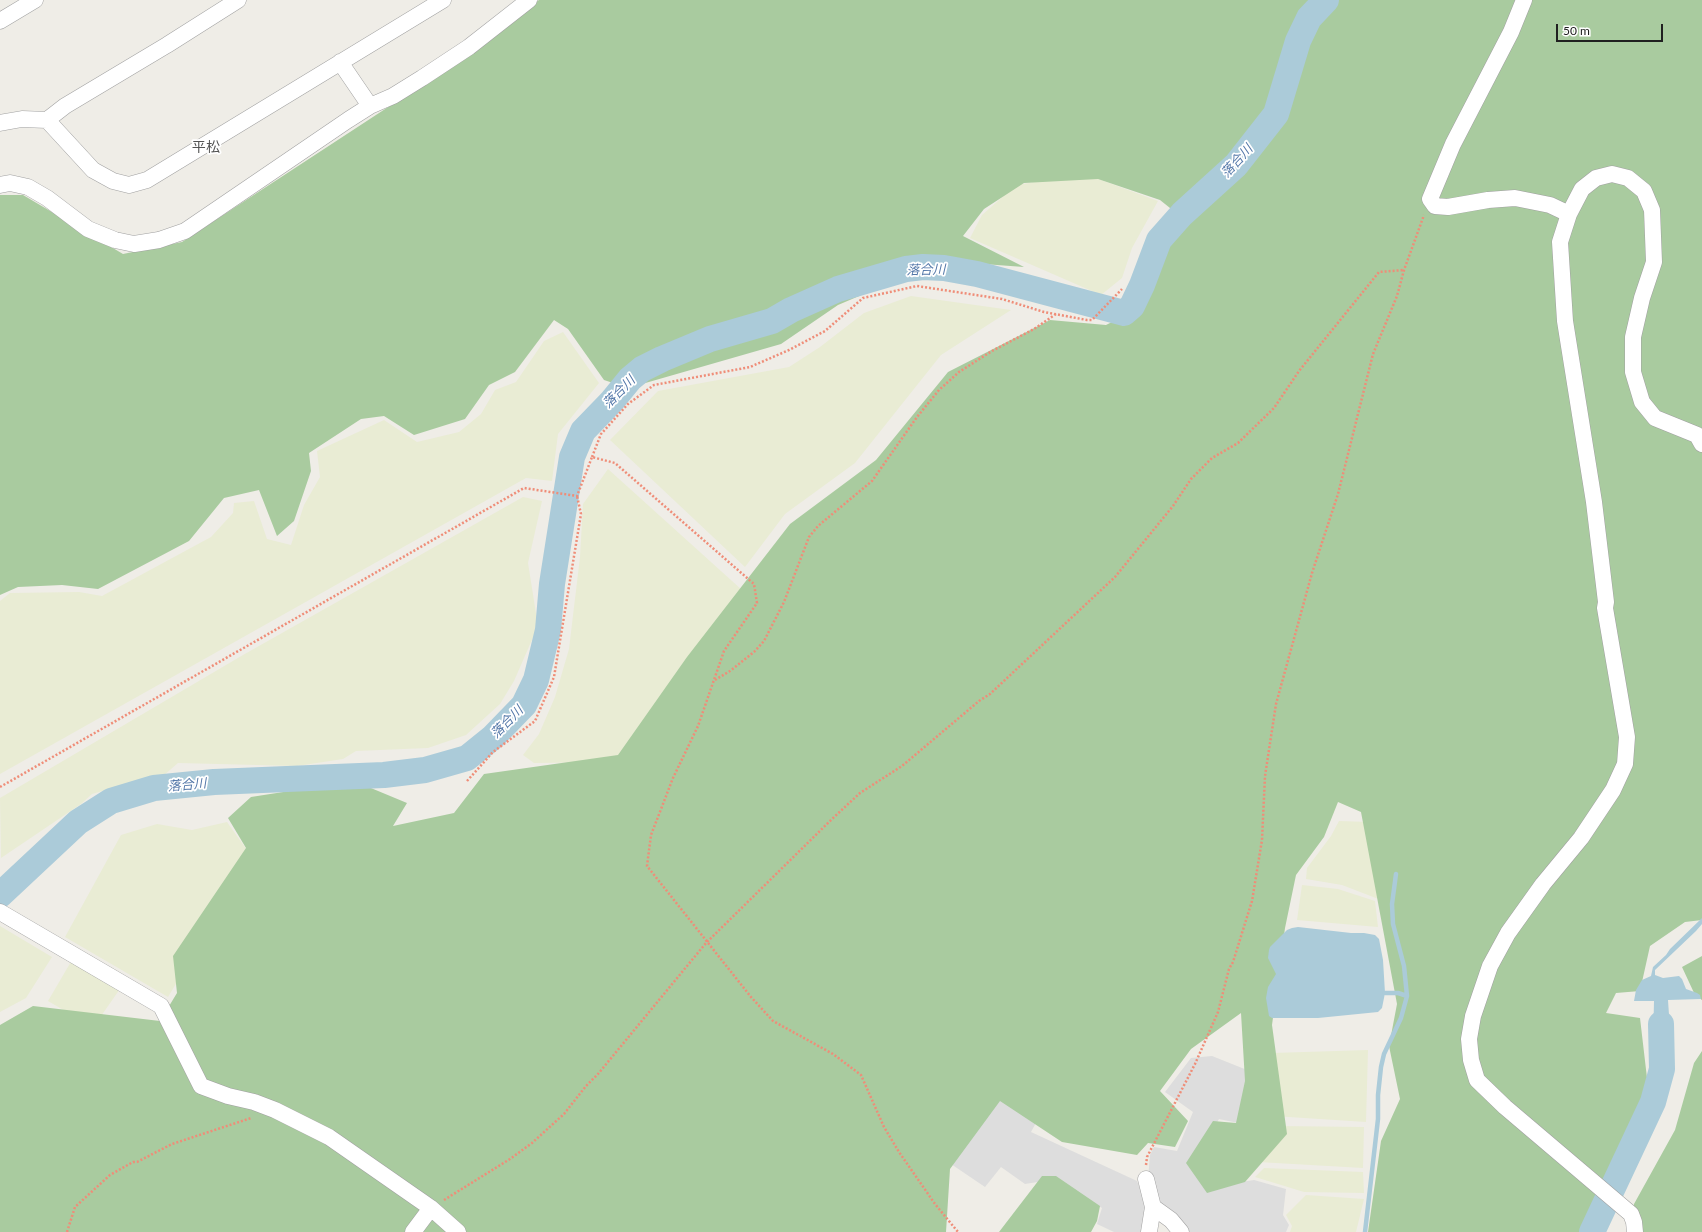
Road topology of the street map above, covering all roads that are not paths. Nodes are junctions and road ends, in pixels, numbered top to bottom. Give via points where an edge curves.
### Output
1 (35, 0) edge
2 (238, 0) edge
3 (443, 0) edge
4 (529, 0) edge
5 (1524, 0) edge
6 (0, 21) edge
7 (340, 62) junction
8 (370, 106) junction
9 (47, 120) junction
10 (0, 123) edge
11 (0, 185) edge
12 (1569, 214) junction
13 (1702, 444) edge
14 (0, 912) edge
15 (1146, 1179) road end
16 (1152, 1207) junction
17 (431, 1208) junction
18 (413, 1232) edge
19 (458, 1232) edge
20 (1149, 1232) edge
21 (1181, 1232) edge
22 (1635, 1232) edge

1 - 6 street
2 - 9 street via 65,106
3 - 7 street
4 - 8 street via 469,47 393,96
5 - 12 street via 1511,32 1453,144 1430,199 1435,206 1448,207 1515,198 1550,205
7 - 8 street
7 - 9 street via 147,180 129,185 93,170
8 - 11 street via 185,231 159,240 134,244 115,240 88,229 28,187 10,183
9 - 10 street via 22,119
12 - 13 street via 1582,188 1596,178 1612,174 1628,178 1644,191 1652,210 1654,262 1642,298 1634,337 1633,372 1642,402 1655,418 1697,435
12 - 22 street via 1560,242 1564,321 1594,502 1605,608 1627,738 1625,764 1613,790 1581,838 1543,884 1508,933 1490,966 1473,1016 1469,1039 1471,1060 1477,1080 1631,1214
14 - 17 street via 161,1006 201,1086 275,1110 329,1137
15 - 16 street
16 - 20 street
16 - 21 street via 1171,1220
17 - 18 street
17 - 19 street

